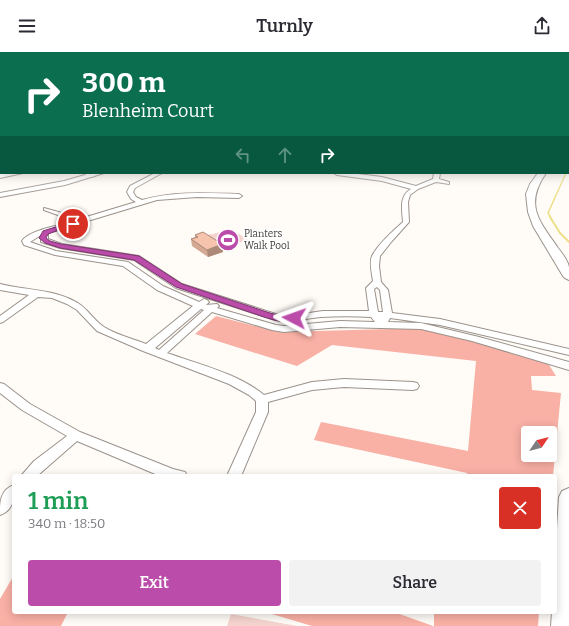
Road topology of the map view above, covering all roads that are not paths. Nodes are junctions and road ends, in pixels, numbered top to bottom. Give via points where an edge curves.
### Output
1 (13, 174) edge
2 (92, 174) edge
3 (157, 174) edge
4 (352, 174) edge
5 (541, 174) edge
6 (367, 175) edge
7 (0, 176) edge
8 (437, 177) edge
9 (447, 182) dead end
10 (416, 188) junction
11 (0, 195) edge
12 (239, 196) dead end
13 (140, 202) junction
14 (46, 209) dead end
15 (73, 224) junction
16 (45, 233) junction
17 (144, 263) junction
18 (132, 268) junction
19 (161, 274) junction
20 (569, 276) edge
21 (148, 279) junction
22 (377, 282) junction
23 (0, 287) edge
24 (36, 294) junction
25 (210, 297) junction
26 (221, 300) junction
27 (200, 306) junction
28 (211, 309) junction
29 (374, 315) junction
30 (388, 315) junction
31 (0, 320) edge
32 (382, 324) junction
33 (147, 348) junction
34 (569, 352) edge
35 (160, 354) junction
36 (569, 366) edge
37 (412, 386) dead end
38 (0, 388) edge
39 (262, 400) junction
40 (76, 435) junction
41 (30, 474) edge
42 (170, 474) edge
43 (235, 474) edge
44 (12, 494) edge
45 (569, 497) edge
46 (0, 509) edge
47 (568, 535) edge
48 (563, 626) edge

1 - 7 street
2 - 11 street via 65,183
3 - 13 street via 132,187 130,192 133,198
4 - 6 street
5 - 20 main road via 530,197 532,213
6 - 10 street
8 - 9 street
8 - 10 street
10 - 22 street via 407,194 406,222 376,256
12 - 13 street via 174,196
13 - 15 street
14 - 15 street via 60,214
15 - 16 street
16 - 17 street via 44,240 60,246 130,256
16 - 18 street via 27,239 27,244 55,253 118,262
17 - 18 street
17 - 19 street
18 - 21 street
19 - 21 street
19 - 25 street via 179,286
21 - 27 street via 160,288
22 - 29 street via 370,288
22 - 30 street via 384,290
23 - 24 street
24 - 31 street
24 - 33 street via 54,296 70,302 80,308 100,329
25 - 26 street
25 - 27 street
26 - 28 street
26 - 29 street via 285,319 338,314
27 - 28 street
27 - 33 street
28 - 32 street via 284,329 340,324
28 - 35 street
29 - 30 street
29 - 32 street
30 - 32 street
30 - 34 street via 455,324
32 - 36 street via 436,329
33 - 35 street
35 - 39 street via 233,381
37 - 39 street via 344,382 312,386
38 - 40 street
39 - 43 street via 262,412
40 - 41 street
40 - 42 street
44 - 46 street
45 - 47 main road
47 - 48 main road

